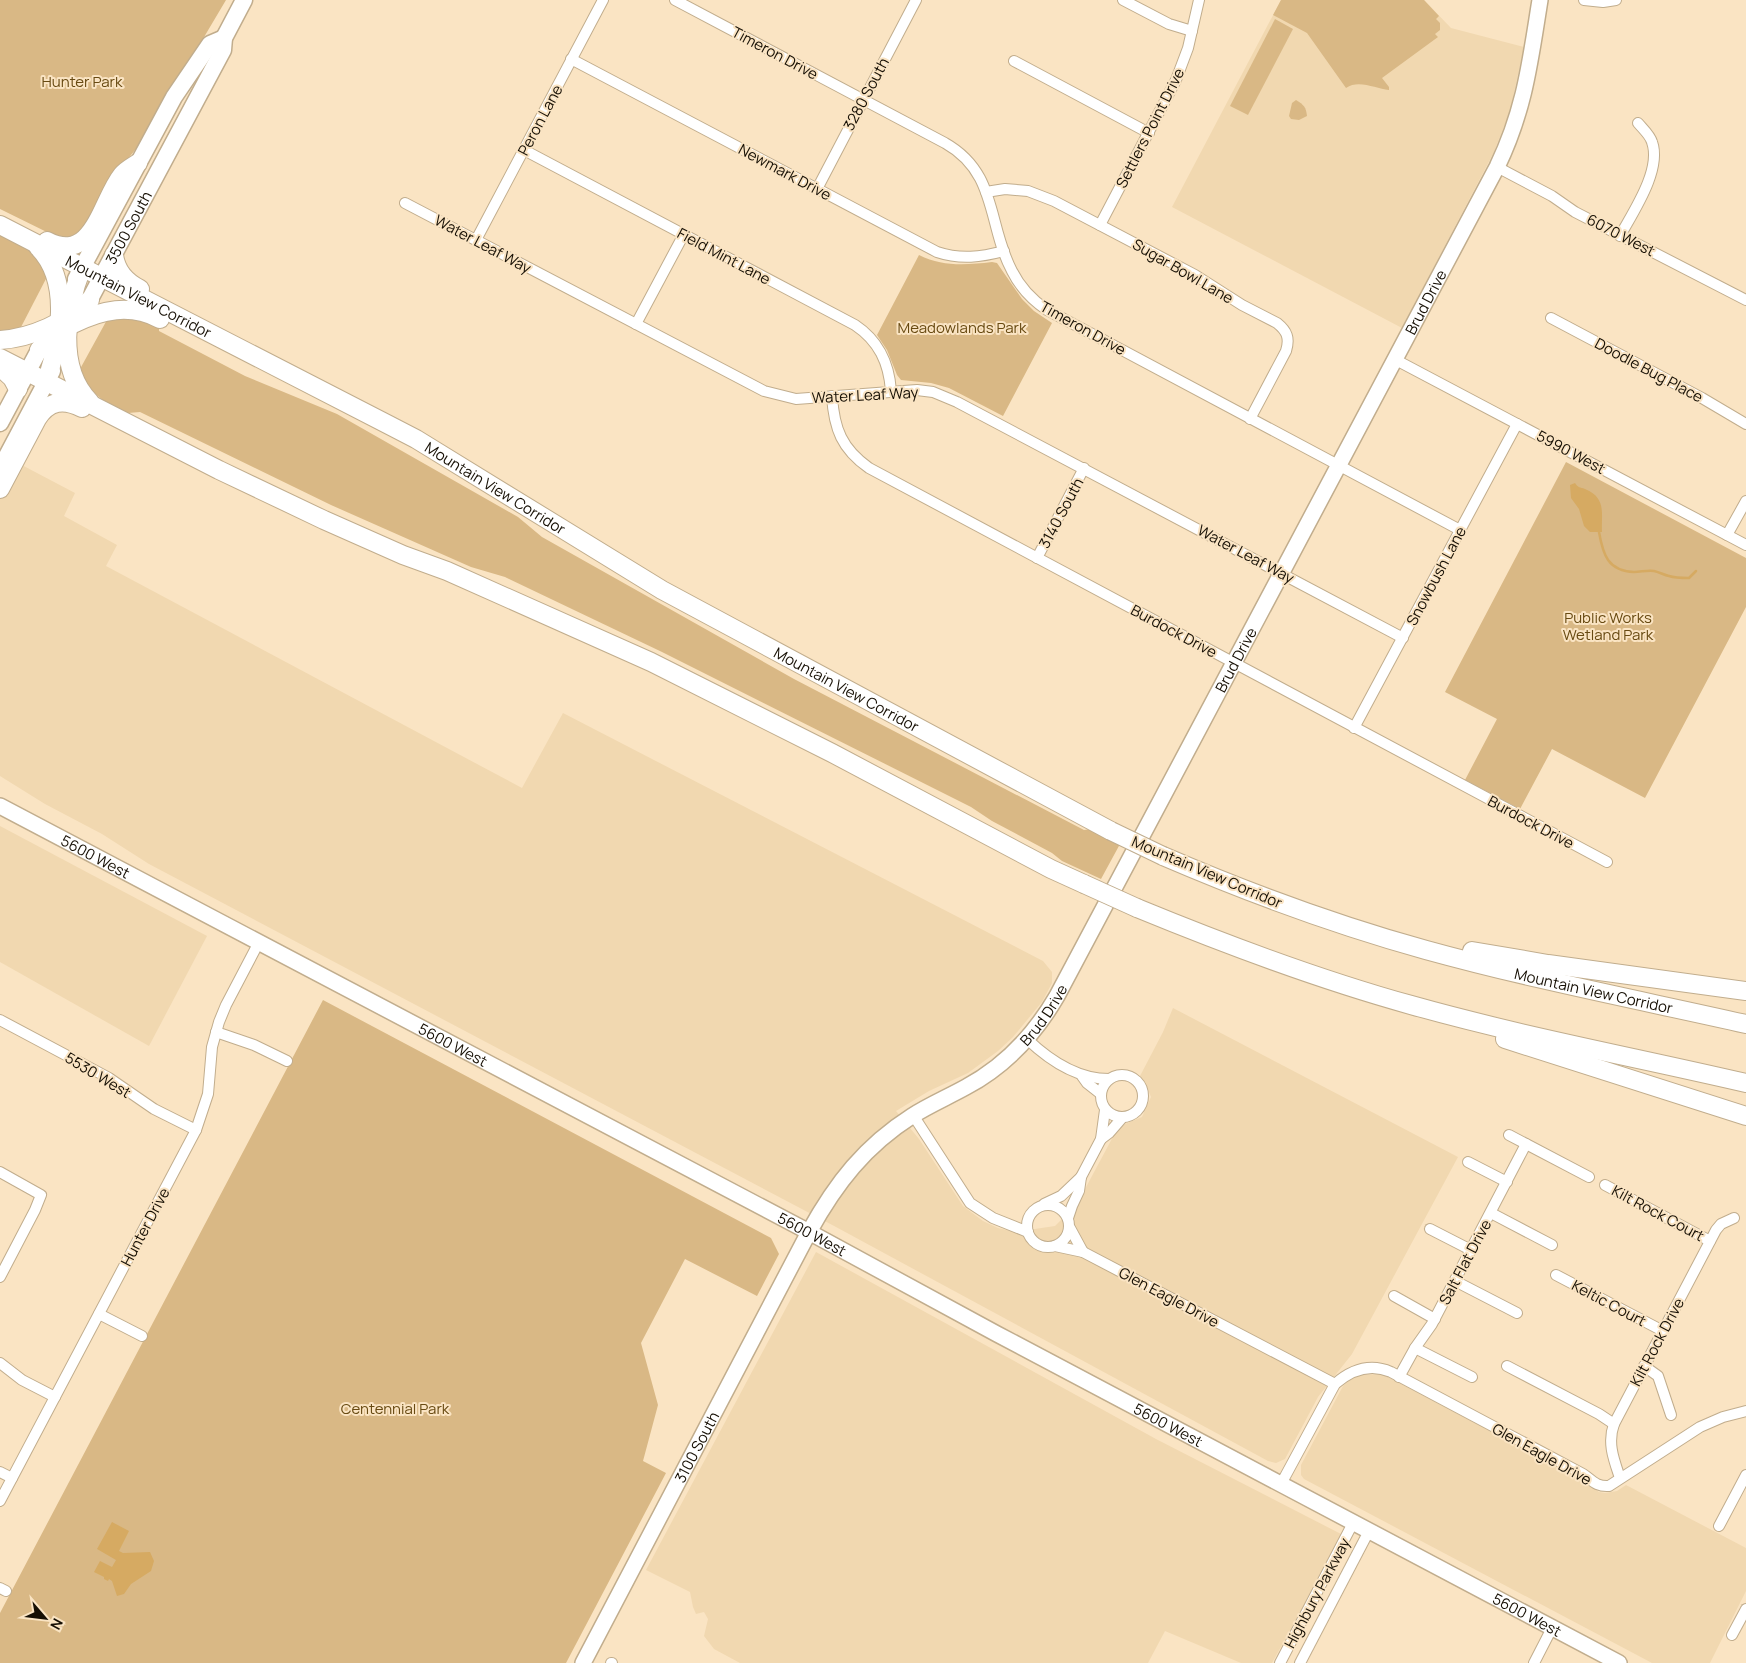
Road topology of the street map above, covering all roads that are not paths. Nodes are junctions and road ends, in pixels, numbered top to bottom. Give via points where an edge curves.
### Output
1 (244, 0) edge
2 (603, 0) edge
3 (675, 0) edge
4 (916, 0) edge
5 (1123, 0) edge
6 (1199, 0) edge
7 (1540, 0) edge
8 (1584, 0) edge
9 (1616, 0) edge
10 (1192, 31) junction
11 (224, 38) junction
12 (572, 59) junction
13 (1014, 61) dead end
14 (864, 100) junction
15 (1638, 124) dead end
16 (1149, 133) junction
17 (524, 150) junction
18 (138, 163) junction
19 (1497, 167) junction
20 (817, 188) junction
21 (986, 192) junction
22 (405, 202) dead end
23 (0, 217) edge
24 (0, 225) edge
25 (1100, 225) junction
26 (684, 234) junction
27 (1620, 236) junction
28 (476, 240) junction
29 (35, 243) junction
30 (1004, 251) junction
31 (114, 255) junction
32 (82, 268) junction
33 (102, 278) junction
34 (1745, 296) edge
35 (90, 300) joint
36 (1551, 318) dead end
37 (64, 324) junction
38 (636, 324) junction
39 (0, 340) edge
40 (39, 350) joint
41 (0, 358) edge
42 (1396, 360) junction
43 (0, 367) edge
44 (27, 372) junction
45 (300, 380) junction
46 (46, 382) junction
47 (18, 389) junction
48 (891, 391) junction
49 (832, 396) junction
50 (342, 400) junction
51 (93, 406) junction
52 (1250, 418) junction
53 (0, 423) edge
54 (1517, 424) junction
55 (1746, 424) edge
56 (1339, 466) junction
57 (1084, 468) junction
58 (0, 469) edge
59 (219, 470) junction
60 (0, 489) edge
61 (1746, 500) edge
62 (1460, 530) junction
63 (1727, 535) junction
64 (1746, 545) edge
65 (1037, 558) junction
66 (1282, 574) junction
67 (1403, 638) junction
68 (1234, 664) junction
69 (1354, 728) junction
70 (1, 804) edge
71 (1607, 862) dead end
72 (1208, 875) junction
73 (259, 942) junction
74 (1746, 991) edge
75 (1435, 1012) junction
76 (0, 1020) edge
77 (1746, 1024) edge
78 (216, 1032) junction
79 (1027, 1039) junction
80 (287, 1061) dead end
81 (1082, 1076) junction
82 (1109, 1080) junction
83 (1746, 1083) edge
84 (1101, 1094) junction
85 (1105, 1110) junction
86 (912, 1115) junction
87 (1746, 1116) edge
88 (1122, 1118) junction
89 (196, 1130) junction
90 (1509, 1135) dead end
91 (1101, 1139) junction
92 (1526, 1144) junction
93 (1468, 1162) dead end
94 (0, 1172) edge
95 (1081, 1177) junction
96 (1588, 1177) dead end
97 (1506, 1182) junction
98 (1605, 1186) dead end
99 (1043, 1205) junction
100 (1491, 1213) junction
101 (1734, 1218) dead end
102 (1028, 1219) junction
103 (1069, 1223) junction
104 (1007, 1224) junction
105 (1430, 1229) dead end
106 (809, 1232) junction
107 (1028, 1232) junction
108 (1710, 1241) junction
109 (1552, 1245) dead end
110 (1055, 1246) junction
111 (1471, 1250) junction
112 (1084, 1252) junction
113 (1556, 1275) dead end
114 (0, 1276) edge
115 (1455, 1281) junction
116 (1394, 1296) dead end
117 (1517, 1313) dead end
118 (99, 1314) junction
119 (1435, 1319) junction
120 (1663, 1332) junction
121 (142, 1336) dead end
122 (1415, 1348) junction
123 (0, 1362) edge
124 (1507, 1366) dead end
125 (1644, 1366) junction
126 (1399, 1377) junction
127 (1472, 1377) dead end
128 (1334, 1384) junction
129 (55, 1398) junction
130 (1746, 1411) edge
131 (1672, 1414) dead end
132 (1614, 1424) junction
133 (0, 1472) edge
134 (1746, 1475) edge
135 (12, 1478) junction
136 (1620, 1478) junction
137 (1281, 1484) junction
138 (0, 1501) edge
139 (1353, 1522) junction
140 (1719, 1526) dead end
141 (1369, 1531) junction
142 (1746, 1609) edge
143 (1552, 1628) junction
144 (1732, 1635) dead end
145 (583, 1663) edge
146 (1280, 1663) edge
147 (1300, 1663) edge
148 (1534, 1663) edge
149 (1619, 1663) edge

1 - 11 main road, 3500 South
2 - 12 street, Peron Lane
3 - 14 street, Timeron Drive
4 - 14 street, 3280 South
5 - 10 street via 1162,21
6 - 10 street, Settlers Point Drive
7 - 19 main road, Brud Drive via 1524,95 1513,132
8 - 9 street
10 - 16 street, Settlers Point Drive via 1176,80
11 - 18 main road, 3500 South via 210,44 174,98
11 - 31 main road, 3500 South via 223,50
12 - 17 street, Peron Lane
12 - 20 street, Newmark Drive
13 - 16 street
14 - 20 street, 3280 South
14 - 21 street, Timeron Drive via 960,152 978,173
15 - 27 street via 1652,142 1653,162 1646,186
16 - 25 street, Settlers Point Drive
17 - 26 street, Field Mint Lane
17 - 28 street, Peron Lane
18 - 23 highway via 119,180 87,238 74,246 55,245
18 - 32 main road, 3500 South
19 - 27 street, 6070 West
19 - 42 main road, Brud Drive
20 - 30 street, Newmark Drive via 938,252 962,258
21 - 25 street, Sugar Bowl Lane via 1006,189 1028,191
21 - 30 street, Timeron Drive
22 - 28 street, Water Leaf Way
24 - 29 highway, Mountain View Corridor
25 - 52 street, Sugar Bowl Lane via 1195,275 1284,328 1288,334 1286,351
26 - 38 street
26 - 48 street, Field Mint Lane via 862,330 882,355 889,370
27 - 34 street, 6070 West
28 - 38 street, Water Leaf Way
29 - 32 highway, Mountain View Corridor
29 - 37 highway via 54,271
30 - 52 street, Timeron Drive via 1020,285 1047,310
31 - 33 main road, 3500 South
31 - 50 highway via 121,273 135,287 297,370
32 - 33 highway, Mountain View Corridor
32 - 37 highway
33 - 35 main road, 3500 South
33 - 45 highway, Mountain View Corridor
35 - 37 highway
36 - 55 street, Doodle Bug Place
37 - 39 highway
37 - 40 highway
37 - 45 highway via 107,311 144,312 258,369 278,377
37 - 46 highway
37 - 51 highway via 74,377
38 - 49 street, Water Leaf Way via 764,391 796,399
40 - 44 main road
41 - 44 highway
42 - 54 street, 5990 West
42 - 56 main road, Brud Drive
43 - 47 highway
44 - 46 highway
44 - 47 main road
45 - 50 highway, Mountain View Corridor
46 - 51 highway
46 - 58 main road
47 - 53 main road
48 - 49 street, Water Leaf Way
48 - 57 street, Water Leaf Way via 916,390 943,395
49 - 65 street, Burdock Drive via 834,417 842,440 858,460
50 - 72 highway, Mountain View Corridor, bridge via 416,439 662,590 1111,831
51 - 59 highway
52 - 56 street, Timeron Drive
54 - 62 street, Snowbush Lane
54 - 63 street, 5990 West
56 - 62 street, Timeron Drive
56 - 66 main road, Brud Drive
57 - 65 street, 3140 South
57 - 66 street, Water Leaf Way
59 - 60 highway via 183,460 73,404 62,402 50,405 40,413
59 - 75 highway, bridge via 356,535 447,571 643,658 824,749 1050,869 1137,908 1286,966
61 - 63 street
62 - 67 street, Snowbush Lane
63 - 64 street, 5990 West
65 - 68 street, Burdock Drive
66 - 67 street, Water Leaf Way
66 - 68 main road, Brud Drive
67 - 69 street, Snowbush Lane
68 - 69 street, Burdock Drive
68 - 79 main road, Brud Drive via 1065,982
69 - 71 street, Burdock Drive
70 - 73 main road, 5600 West
72 - 74 highway via 1381,928 1453,946 1548,964
72 - 77 highway, Mountain View Corridor via 1324,918 1426,950
73 - 78 street, Hunter Drive via 226,1005
73 - 106 main road, 5600 West
75 - 83 highway
75 - 87 highway via 1511,1041
76 - 89 street, 5530 West via 109,1078 154,1109
78 - 80 street
78 - 89 street, Hunter Drive via 208,1094
79 - 81 street via 1045,1055
79 - 86 main road, Brud Drive via 986,1075
81 - 82 street
81 - 84 street
82 - 84 street
82 - 88 street via 1126,1075 1134,1078 1142,1088 1141,1106 1133,1115
84 - 85 street
85 - 88 street
85 - 91 street
86 - 104 street via 968,1200
86 - 106 main road, Brud Drive via 850,1169
88 - 91 street
89 - 118 street, Hunter Drive
90 - 92 street
91 - 95 street
92 - 96 street
92 - 97 street, Salt Flat Drive
93 - 97 street
94 - 114 street via 41,1195
95 - 99 street via 1061,1196
95 - 103 street
97 - 100 street, Salt Flat Drive
98 - 108 street, Kilt Rock Court
99 - 102 street
99 - 103 street via 1058,1207 1066,1214
100 - 109 street
100 - 111 street, Salt Flat Drive
101 - 108 street, Kilt Rock Drive via 1718,1227
102 - 104 street
102 - 107 street
103 - 110 street via 1065,1239
103 - 112 street
104 - 107 street
105 - 111 street
106 - 137 main road, 5600 West
106 - 145 main road, 3100 South
107 - 110 street via 1038,1245
108 - 120 street, Kilt Rock Drive
110 - 112 street, Glen Eagle Drive
111 - 115 street, Salt Flat Drive
112 - 128 street, Glen Eagle Drive
113 - 120 street, Keltic Court
115 - 117 street
115 - 119 street, Salt Flat Drive
116 - 119 street
118 - 121 street
118 - 129 street, Hunter Drive
119 - 122 street, Salt Flat Drive
120 - 125 street, Kilt Rock Drive
122 - 126 street, Salt Flat Drive
122 - 127 street
123 - 129 street via 22,1380
124 - 132 street
125 - 131 street via 1658,1376
125 - 132 street, Kilt Rock Drive
126 - 128 street, Glen Eagle Drive via 1371,1368 1352,1372
126 - 136 street, Glen Eagle Drive via 1583,1474 1598,1486 1609,1486
128 - 137 street
129 - 135 street, Hunter Drive
130 - 136 street, Glen Eagle Drive via 1700,1427
132 - 136 street, Kilt Rock Drive via 1611,1447
133 - 135 street
134 - 140 street
135 - 138 street, Hunter Drive
137 - 139 main road, 5600 West
139 - 141 main road, 5600 West
139 - 146 street, Highbury Parkway
141 - 143 main road, 5600 West
141 - 147 street, Highbury Parkway
142 - 144 street
143 - 148 street
143 - 149 main road, 5600 West

